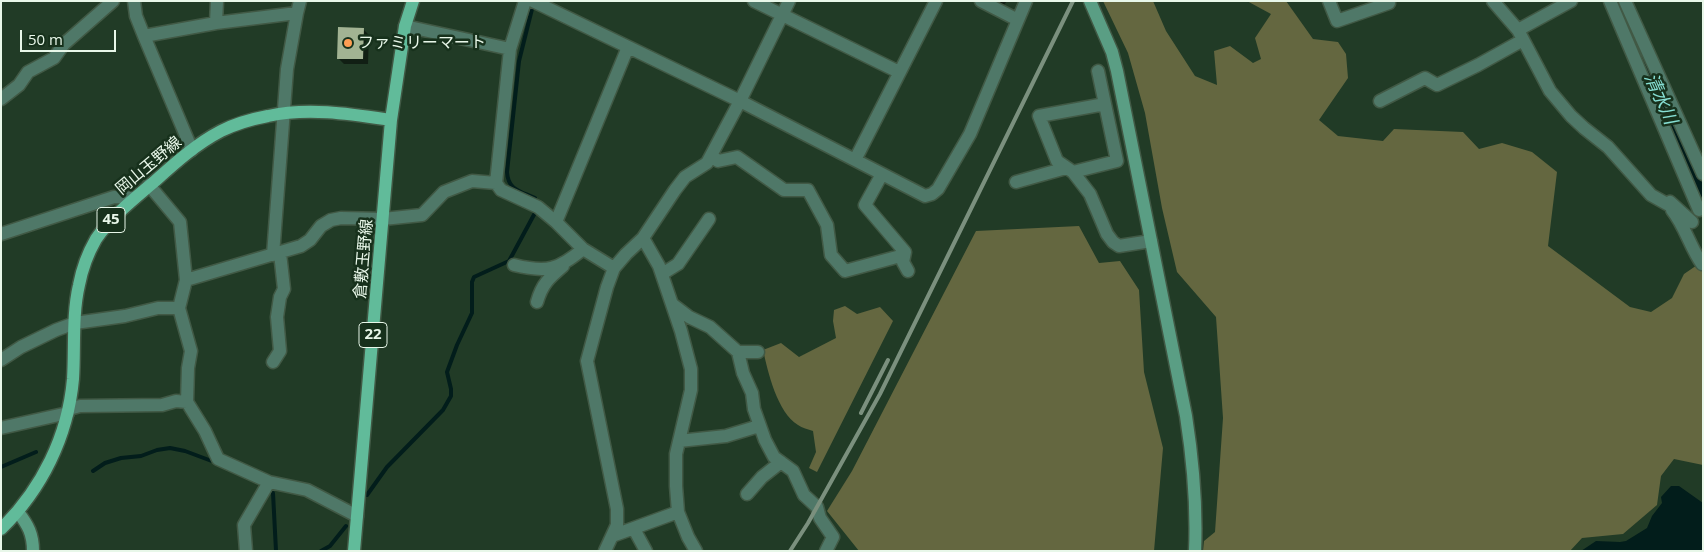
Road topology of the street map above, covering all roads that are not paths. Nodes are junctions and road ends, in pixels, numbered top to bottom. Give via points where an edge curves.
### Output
1 (114, 1) edge
2 (134, 1) edge
3 (217, 1) edge
4 (412, 1) edge
5 (525, 1) edge
6 (533, 1) edge
7 (754, 1) edge
8 (789, 1) edge
9 (936, 1) edge
10 (981, 1) edge
11 (1026, 1) edge
12 (1090, 1) edge
13 (1329, 1) edge
14 (1494, 1) edge
15 (1571, 1) edge
16 (1610, 1) edge
17 (1625, 1) edge
18 (1389, 3) dead end
19 (298, 7) edge
20 (782, 15) junction
21 (1018, 20) junction
22 (216, 23) junction
23 (405, 26) junction
24 (1520, 35) junction
25 (144, 36) junction
26 (628, 47) junction
27 (510, 49) junction
28 (1098, 71) dead end
29 (899, 72) junction
30 (1, 99) edge
31 (740, 100) junction
32 (1380, 101) dead end
33 (1104, 104) junction
34 (283, 113) junction
35 (391, 120) junction
36 (192, 150) junction
37 (711, 156) junction
38 (855, 160) junction
39 (1069, 170) junction
40 (882, 174) junction
41 (1703, 174) edge
42 (1016, 182) dead end
43 (496, 183) junction
44 (149, 185) junction
45 (134, 198) junction
46 (1667, 204) junction
47 (1701, 209) edge
48 (384, 219) junction
49 (709, 220) dead end
50 (556, 222) junction
51 (1692, 222) junction
52 (1, 234) edge
53 (643, 238) junction
54 (1151, 241) junction
55 (583, 249) junction
56 (276, 254) junction
57 (904, 255) junction
58 (566, 263) junction
59 (514, 265) dead end
60 (1702, 265) edge
61 (614, 268) junction
62 (908, 271) dead end
63 (662, 274) junction
64 (186, 280) junction
65 (537, 302) dead end
66 (672, 304) junction
67 (179, 308) junction
68 (75, 323) junction
69 (738, 352) junction
70 (758, 352) dead end
71 (1, 360) edge
72 (273, 362) dead end
73 (187, 402) junction
74 (68, 411) junction
75 (759, 426) junction
76 (1, 428) edge
77 (679, 441) junction
78 (781, 462) junction
79 (270, 482) junction
80 (747, 494) dead end
81 (18, 512) junction
82 (678, 512) junction
83 (357, 516) junction
84 (1, 529) edge
85 (634, 529) junction
86 (612, 536) junction
87 (33, 551) edge
88 (246, 551) edge
89 (354, 551) edge
90 (605, 551) edge
91 (646, 551) edge
92 (696, 551) edge
93 (826, 551) edge
94 (1195, 551) edge

1 - 30 street via 64,44 54,58 28,72 19,86
2 - 25 street
3 - 22 street
4 - 23 main road, 倉敷玉野線 / 22
5 - 27 street
6 - 26 street
7 - 20 street
8 - 20 street
9 - 29 street
10 - 21 street
11 - 21 street
12 - 54 street via 1118,71
13 - 18 street via 1337,21
14 - 24 street
15 - 24 street
16 - 47 street
17 - 41 street
19 - 22 street
19 - 34 street
20 - 29 street
20 - 31 street
21 - 40 street via 970,134 938,189 925,196
22 - 25 street
23 - 27 street
23 - 35 main road, 倉敷玉野線 / 22
24 - 32 street via 1478,65 1437,85 1424,78
24 - 46 street via 1550,90 1571,116 1608,147 1651,195
25 - 36 street
26 - 31 street
26 - 50 street
27 - 43 street
28 - 33 street
29 - 38 street
31 - 37 street
31 - 38 street
33 - 39 street via 1116,162
33 - 39 street via 1039,116 1056,161
34 - 35 main road, 岡山玉野線 / 45 via 312,112
34 - 36 main road, 岡山玉野線 / 45 via 250,120 221,132
34 - 56 street
35 - 48 main road, 倉敷玉野線 / 22
36 - 44 main road, 岡山玉野線 / 45
37 - 53 street via 685,177
37 - 57 street via 718,161 737,157 784,190 808,190 827,225 832,255 845,271
38 - 40 street
39 - 42 street
39 - 54 street via 1090,194 1113,242 1119,246
40 - 57 street via 865,205 905,252
43 - 48 street via 472,181 444,192 422,215
43 - 50 street via 501,190 538,207
44 - 45 main road, 岡山玉野線 / 45
44 - 64 street via 180,222
45 - 52 street via 114,197
45 - 68 main road, 岡山玉野線 / 45 via 107,225 84,264 78,286
46 - 51 street via 1670,202
46 - 60 street via 1678,218
47 - 51 street
48 - 56 street via 331,220 321,226 310,240
48 - 83 main road, 倉敷玉野線 / 22
49 - 63 street via 678,264
50 - 55 street
51 - 60 street
53 - 61 street
53 - 63 street
54 - 94 street via 1192,454
55 - 58 street
55 - 61 street
56 - 64 street
56 - 72 street via 284,289 277,317 280,351
57 - 62 street via 903,262
58 - 59 street via 533,270
58 - 65 street via 547,280
61 - 86 street via 587,361 617,509 617,525
63 - 66 street
64 - 67 street
66 - 69 street via 689,318 710,327
66 - 77 street via 692,370 691,390
67 - 68 street via 158,308
67 - 73 street via 192,351
68 - 71 street via 21,347
68 - 74 main road, 岡山玉野線 / 45
69 - 70 street
69 - 75 street
73 - 74 street via 80,406
73 - 79 street via 218,459
74 - 76 street
74 - 81 main road, 岡山玉野線 / 45 via 61,439 38,484
75 - 77 street via 726,436
75 - 78 street via 774,457
77 - 82 street via 676,454
78 - 80 street
78 - 93 street via 793,471 804,495 817,507 820,518 833,537
79 - 83 street via 307,490
79 - 88 street via 244,525
81 - 84 main road, 岡山玉野線 / 45
81 - 87 street via 33,538
82 - 85 street
82 - 92 street
83 - 89 main road, 倉敷玉野線 / 22
85 - 86 street
85 - 91 street
86 - 90 street

